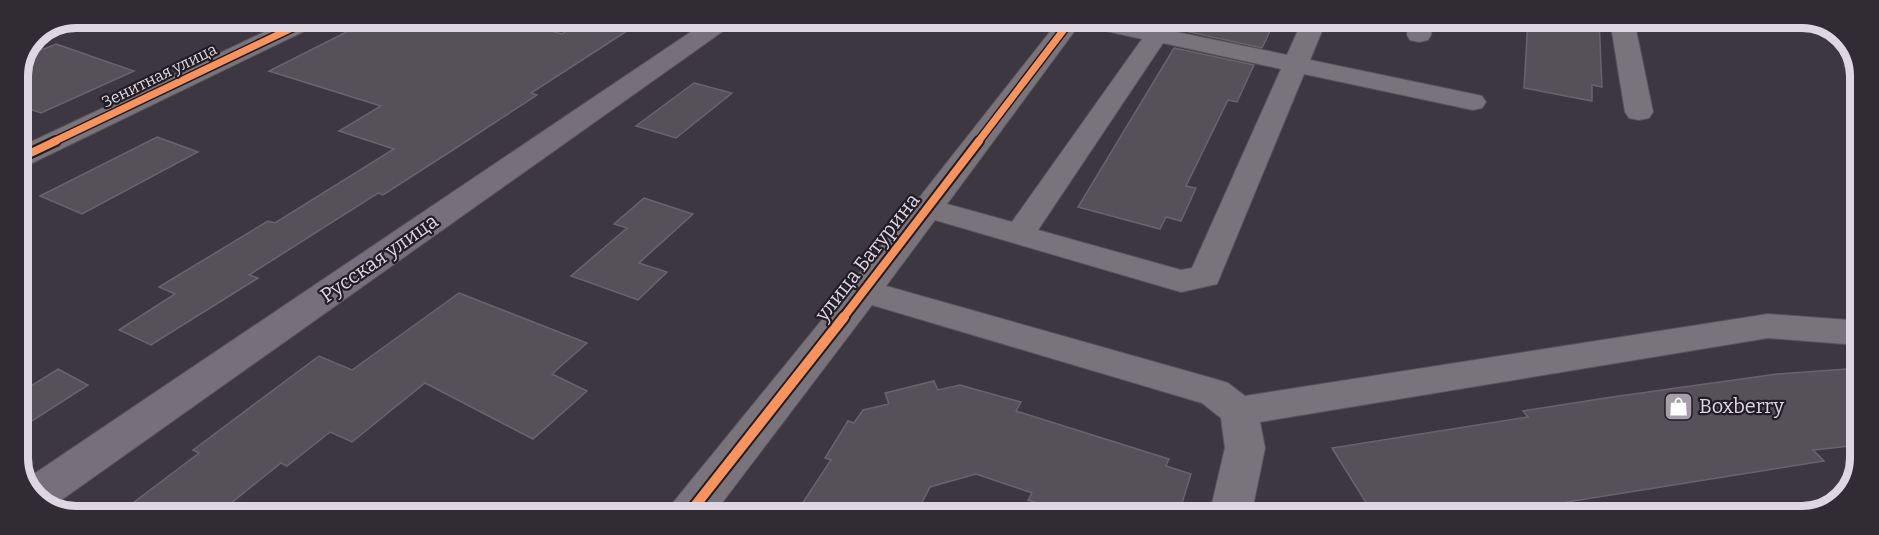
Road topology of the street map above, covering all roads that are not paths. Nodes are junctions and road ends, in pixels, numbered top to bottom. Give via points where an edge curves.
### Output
1 (290, 29) edge
2 (711, 29) edge
3 (1064, 29) edge
4 (1161, 29) edge
5 (1169, 29) edge
6 (1311, 29) edge
7 (1624, 29) edge
8 (1295, 66) junction
9 (1473, 102) dead end
10 (1639, 112) dead end
11 (29, 154) edge
12 (927, 208) junction
13 (1019, 235) junction
14 (864, 291) junction
15 (1850, 333) edge
16 (1239, 411) junction
17 (41, 491) edge
18 (695, 506) edge
19 (1232, 506) edge

1 - 11 street, Зенитная улица
2 - 17 main road, Русская улица
3 - 12 street, улица Батурина
4 - 13 street
5 - 8 street
6 - 8 street
7 - 10 street
8 - 9 street
8 - 13 street via 1205,276 1181,281
12 - 13 street
12 - 14 street, улица Батурина
14 - 16 street via 1215,393
14 - 18 street, улица Батурина
15 - 16 street via 1768,326
16 - 19 street via 1245,448

